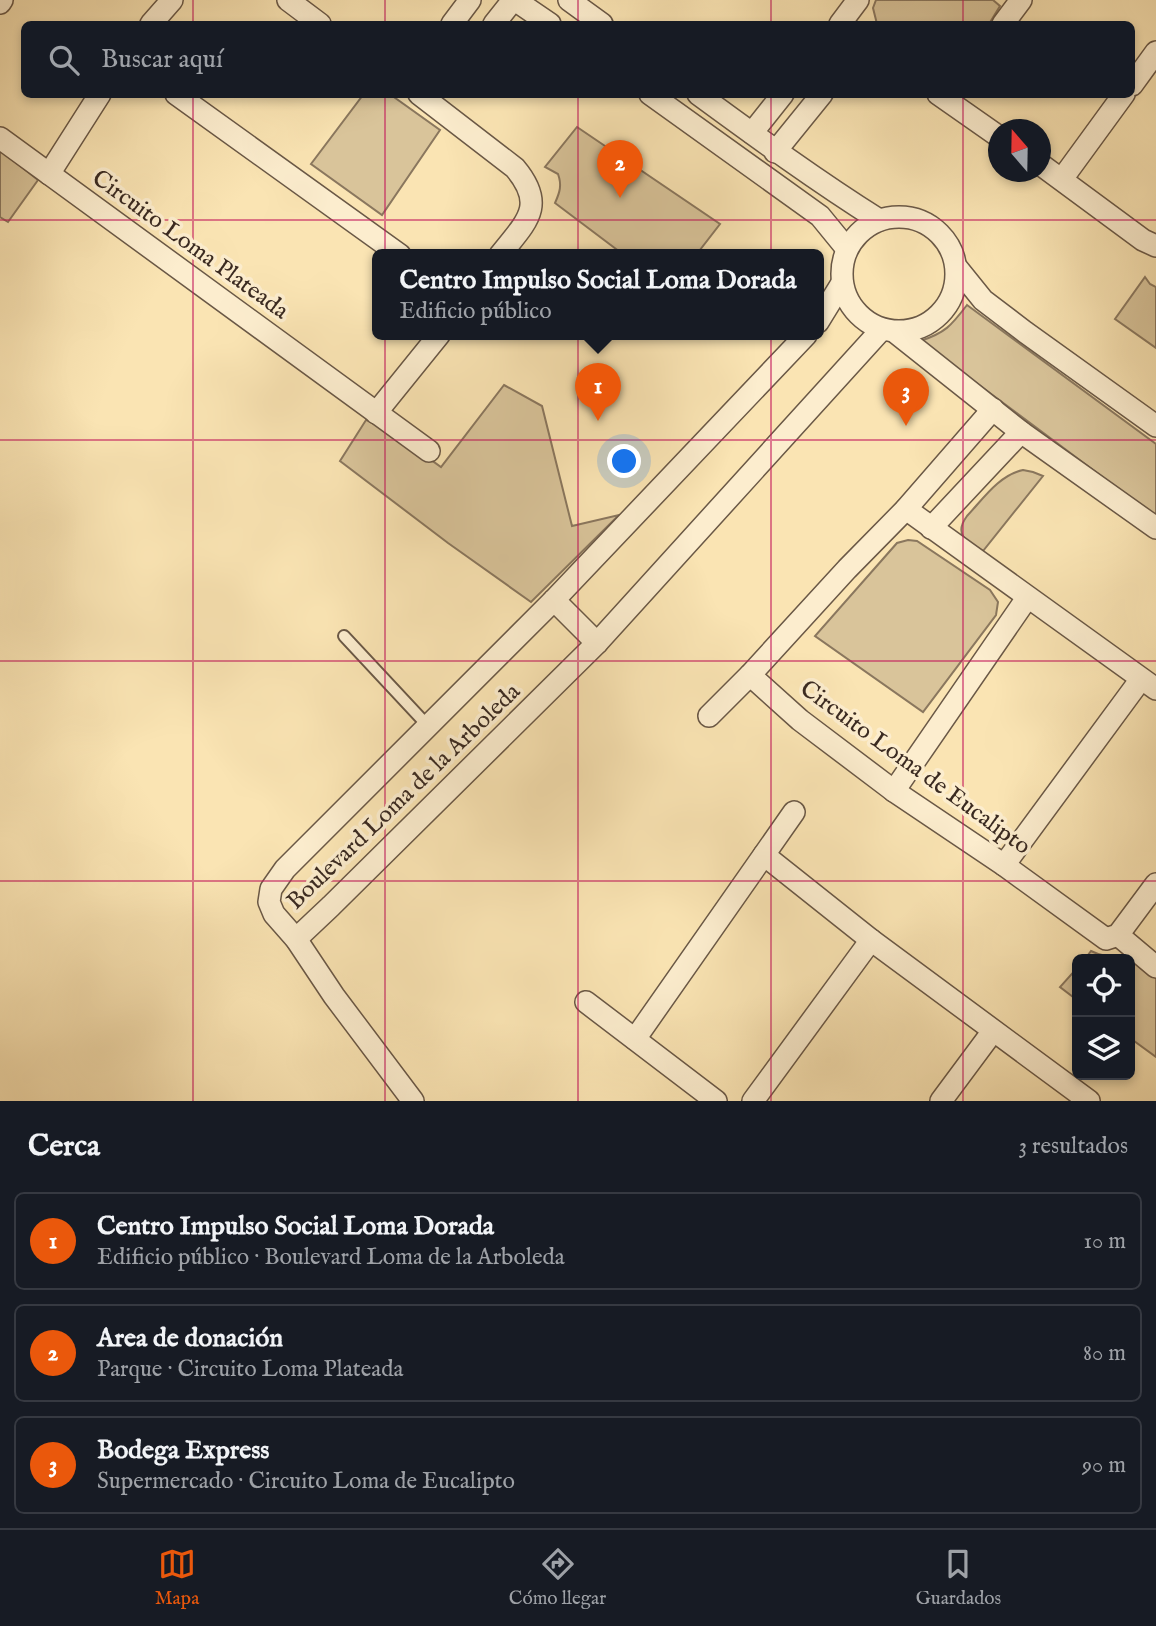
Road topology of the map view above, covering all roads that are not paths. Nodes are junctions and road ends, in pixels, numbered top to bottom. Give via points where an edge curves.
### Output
1 (172, 0) edge
2 (288, 0) edge
3 (470, 0) edge
4 (514, 0) edge
5 (569, 0) edge
6 (858, 0) edge
7 (1021, 0) edge
8 (154, 21) edge
9 (316, 21) edge
10 (454, 21) edge
11 (496, 21) edge
12 (546, 21) edge
13 (599, 21) edge
14 (842, 21) edge
15 (1005, 21) edge
16 (1156, 52) edge
17 (1135, 81) edge
18 (98, 98) edge
19 (182, 98) edge
20 (431, 98) edge
21 (656, 98) edge
22 (704, 98) edge
23 (780, 98) edge
24 (818, 98) edge
25 (948, 98) edge
26 (1121, 98) edge
27 (988, 128) edge
28 (752, 133) junction
29 (0, 138) edge
30 (775, 152) junction
31 (1051, 171) edge
32 (50, 174) junction
33 (1062, 179) junction
34 (879, 220) junction
35 (1156, 246) edge
36 (393, 249) edge
37 (505, 249) edge
38 (847, 249) junction
39 (958, 270) junction
40 (842, 283) junction
41 (824, 314) edge
42 (888, 331) junction
43 (435, 340) edge
44 (801, 340) edge
45 (993, 409) junction
46 (376, 414) junction
47 (1156, 426) edge
48 (1021, 432) junction
49 (429, 451) dead end
50 (906, 509) junction
51 (931, 528) junction
52 (1156, 528) edge
53 (1027, 598) junction
54 (554, 600) junction
55 (344, 636) dead end
56 (597, 643) junction
57 (750, 676) junction
58 (1148, 684) edge
59 (709, 716) dead end
60 (428, 726) junction
61 (894, 791) junction
62 (794, 812) dead end
63 (764, 855) junction
64 (1004, 865) junction
65 (1156, 884) edge
66 (1118, 935) junction
67 (296, 939) junction
68 (872, 940) junction
69 (1156, 967) edge
70 (586, 1002) dead end
71 (993, 1031) junction
72 (635, 1039) junction
73 (413, 1101) edge
74 (716, 1101) edge
75 (753, 1101) edge
76 (941, 1101) edge
77 (1089, 1101) edge

1 - 8 street
2 - 9 street
3 - 10 street
4 - 11 street
4 - 12 street
5 - 13 street
6 - 14 street
7 - 15 street
16 - 17 street
18 - 32 street
19 - 36 street
20 - 37 street via 525,179 531,208
21 - 38 street via 820,216
22 - 28 street
23 - 28 street
24 - 30 street
25 - 27 street
26 - 33 street
28 - 30 street
29 - 32 street, Circuito Loma Plateada
30 - 34 street
31 - 33 street
32 - 46 street, Circuito Loma Plateada
33 - 35 street
34 - 38 street via 860,231
34 - 39 street via 901,216 922,220 940,232 952,249
38 - 40 street
39 - 42 street via 954,294 940,315 919,328
39 - 47 street via 983,300
40 - 41 street
40 - 42 street via 849,303 863,320
42 - 45 street
42 - 56 street, Boulevard Loma de la Arboleda
43 - 46 street
44 - 54 street, Boulevard Loma de la Arboleda
45 - 48 street
45 - 50 street
46 - 49 street, Circuito Loma Plateada
48 - 51 street
48 - 52 street
50 - 51 street
50 - 57 street
51 - 53 street
53 - 58 street
53 - 61 street
54 - 56 street
54 - 60 street, Boulevard Loma de la Arboleda
55 - 60 lane
56 - 67 street, Boulevard Loma de la Arboleda
57 - 59 street
57 - 61 street, Circuito Loma de Eucalipto
58 - 64 street
60 - 67 street, Boulevard Loma de la Arboleda via 285,869 271,889 269,902 274,914
61 - 64 street, Circuito Loma de Eucalipto
62 - 63 street
63 - 68 street
63 - 72 street
64 - 66 street, Circuito Loma de Eucalipto via 1106,939
65 - 66 street
66 - 69 street
67 - 73 street
68 - 71 street
68 - 75 street
70 - 72 street
71 - 76 street
71 - 77 street
72 - 74 street

